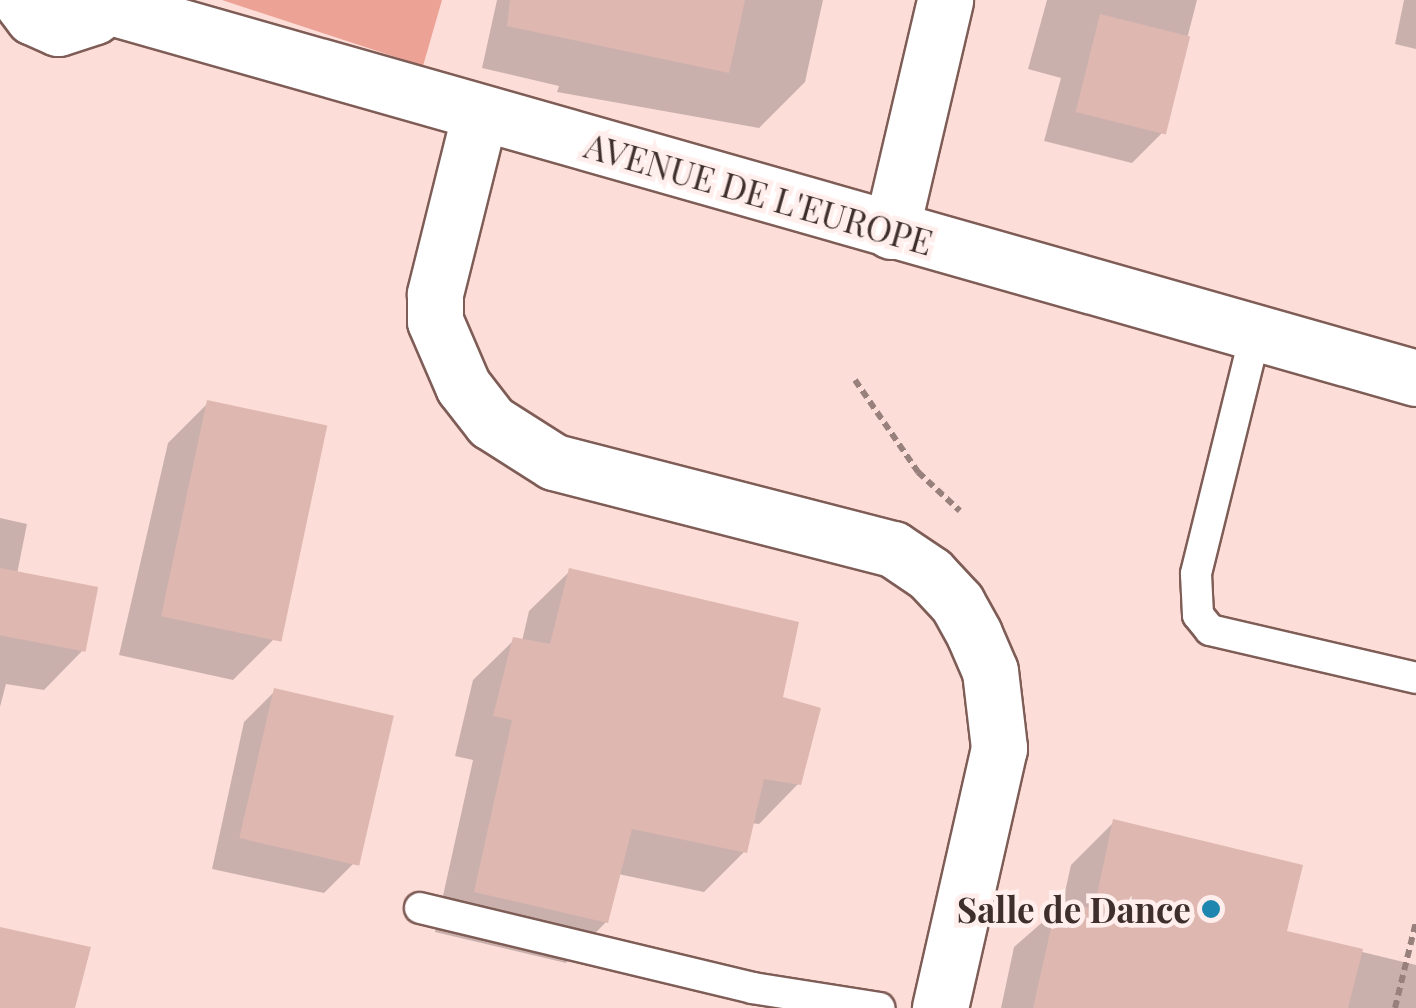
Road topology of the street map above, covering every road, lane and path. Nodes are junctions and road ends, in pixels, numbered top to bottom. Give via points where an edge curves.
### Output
1 (20, 0) edge
2 (944, 0) edge
3 (105, 2) edge
4 (0, 17) edge
5 (480, 112) junction
6 (891, 231) junction
7 (1255, 335) junction
8 (1416, 378) edge
9 (1416, 678) edge
10 (420, 908) dead end
11 (1416, 922) edge
12 (879, 1008) edge
13 (940, 1008) edge
14 (1395, 1008) edge

1 - 3 street via 33,17 58,28 77,26
1 - 4 street
2 - 6 street
3 - 5 street, AVENUE DE L'EUROPE
5 - 6 street, AVENUE DE L'EUROPE
5 - 13 street via 435,294 435,321 463,386 491,422 554,462 893,549 957,602 974,634 990,671 999,748
6 - 7 street, AVENUE DE L'EUROPE
7 - 8 street, AVENUE DE L'EUROPE
7 - 9 lane via 1196,574 1198,615 1210,630
10 - 12 lane via 752,988
11 - 14 path

